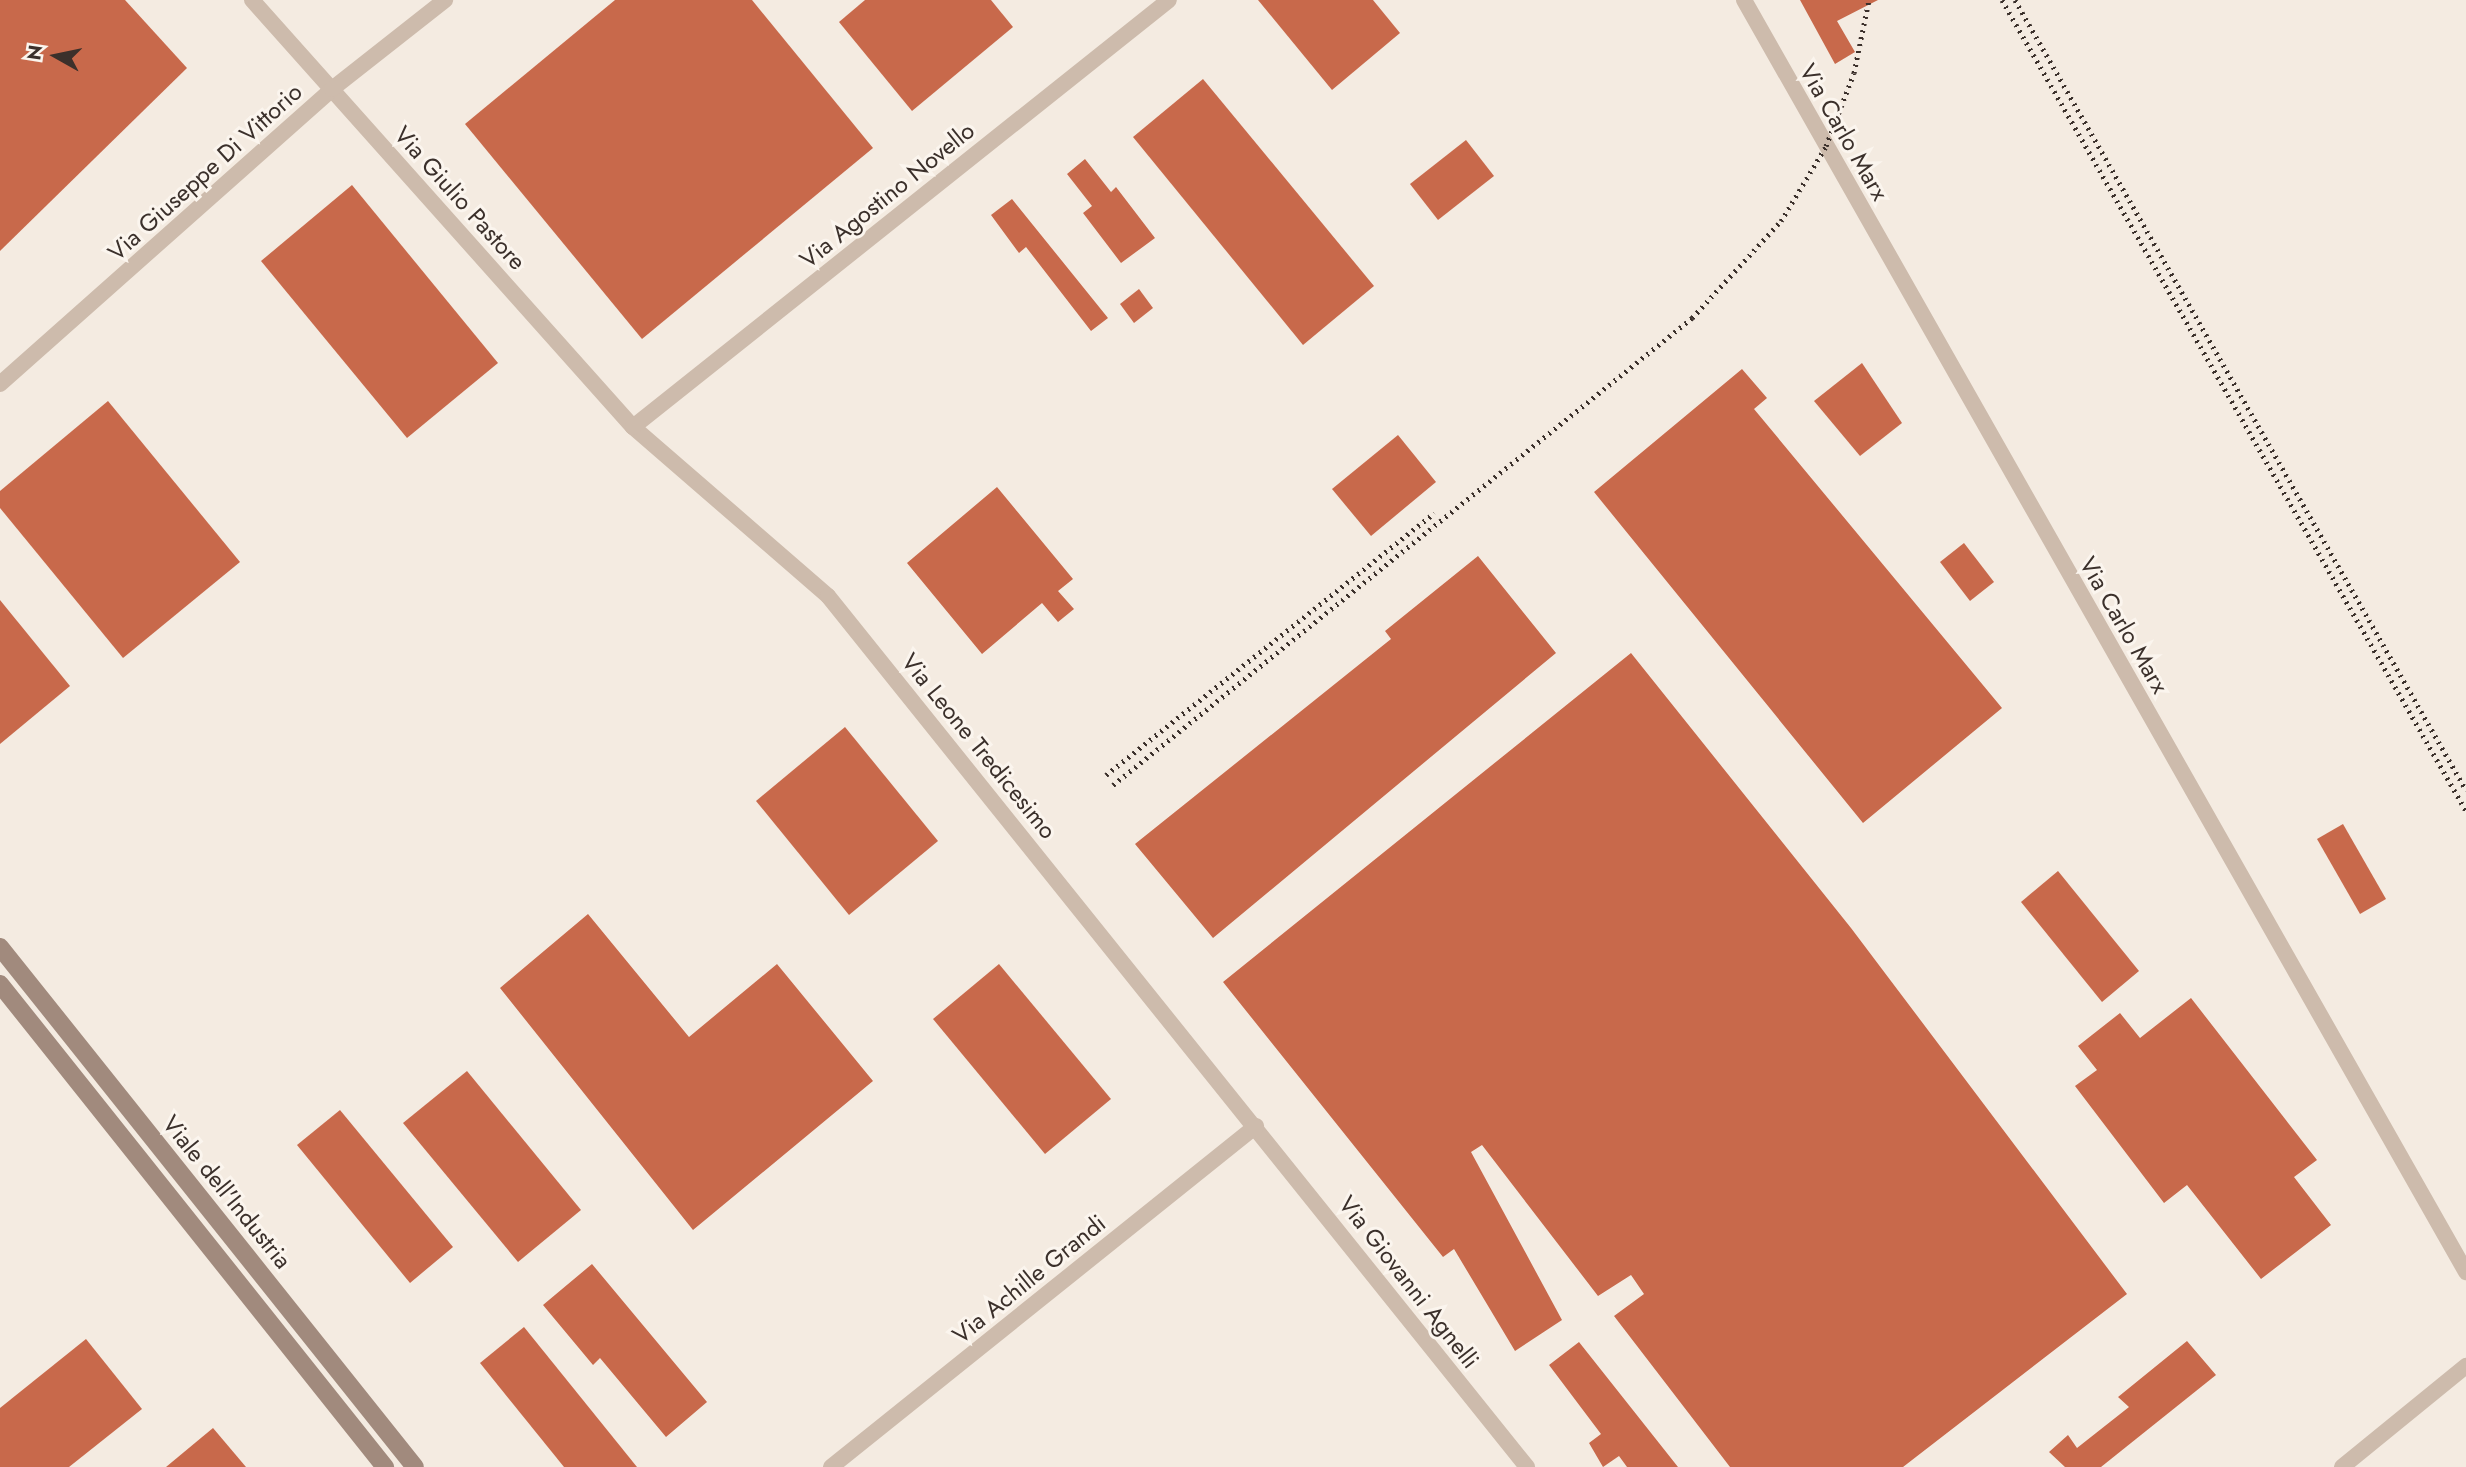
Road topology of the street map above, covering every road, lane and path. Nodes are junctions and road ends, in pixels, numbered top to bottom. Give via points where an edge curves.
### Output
1 (251, 0) edge
2 (445, 0) edge
3 (1169, 0) edge
4 (1744, 0) edge
5 (332, 89) junction
6 (0, 384) edge
7 (634, 426) junction
8 (0, 947) edge
9 (0, 985) edge
10 (1256, 1126) junction
11 (2466, 1272) edge
12 (2466, 1366) edge
13 (385, 1467) edge
14 (415, 1467) edge
15 (831, 1467) edge
16 (1527, 1467) edge
17 (2342, 1467) edge

1 - 5 street, Via Giulio Pastore
2 - 5 street, Via Giuseppe Di Vittorio
3 - 7 street, Via Agostino Novello
4 - 11 street, Via Carlo Marx
5 - 6 street, Via Giuseppe Di Vittorio
5 - 7 street, Via Giulio Pastore
7 - 10 street, Via Leone Tredicesimo via 828,596
8 - 14 main road, Viale dell'Industria
9 - 13 main road, Viale dell'Industria
10 - 15 street, Via Achille Grandi
10 - 16 street, Via Giovanni Agnelli
12 - 17 street

